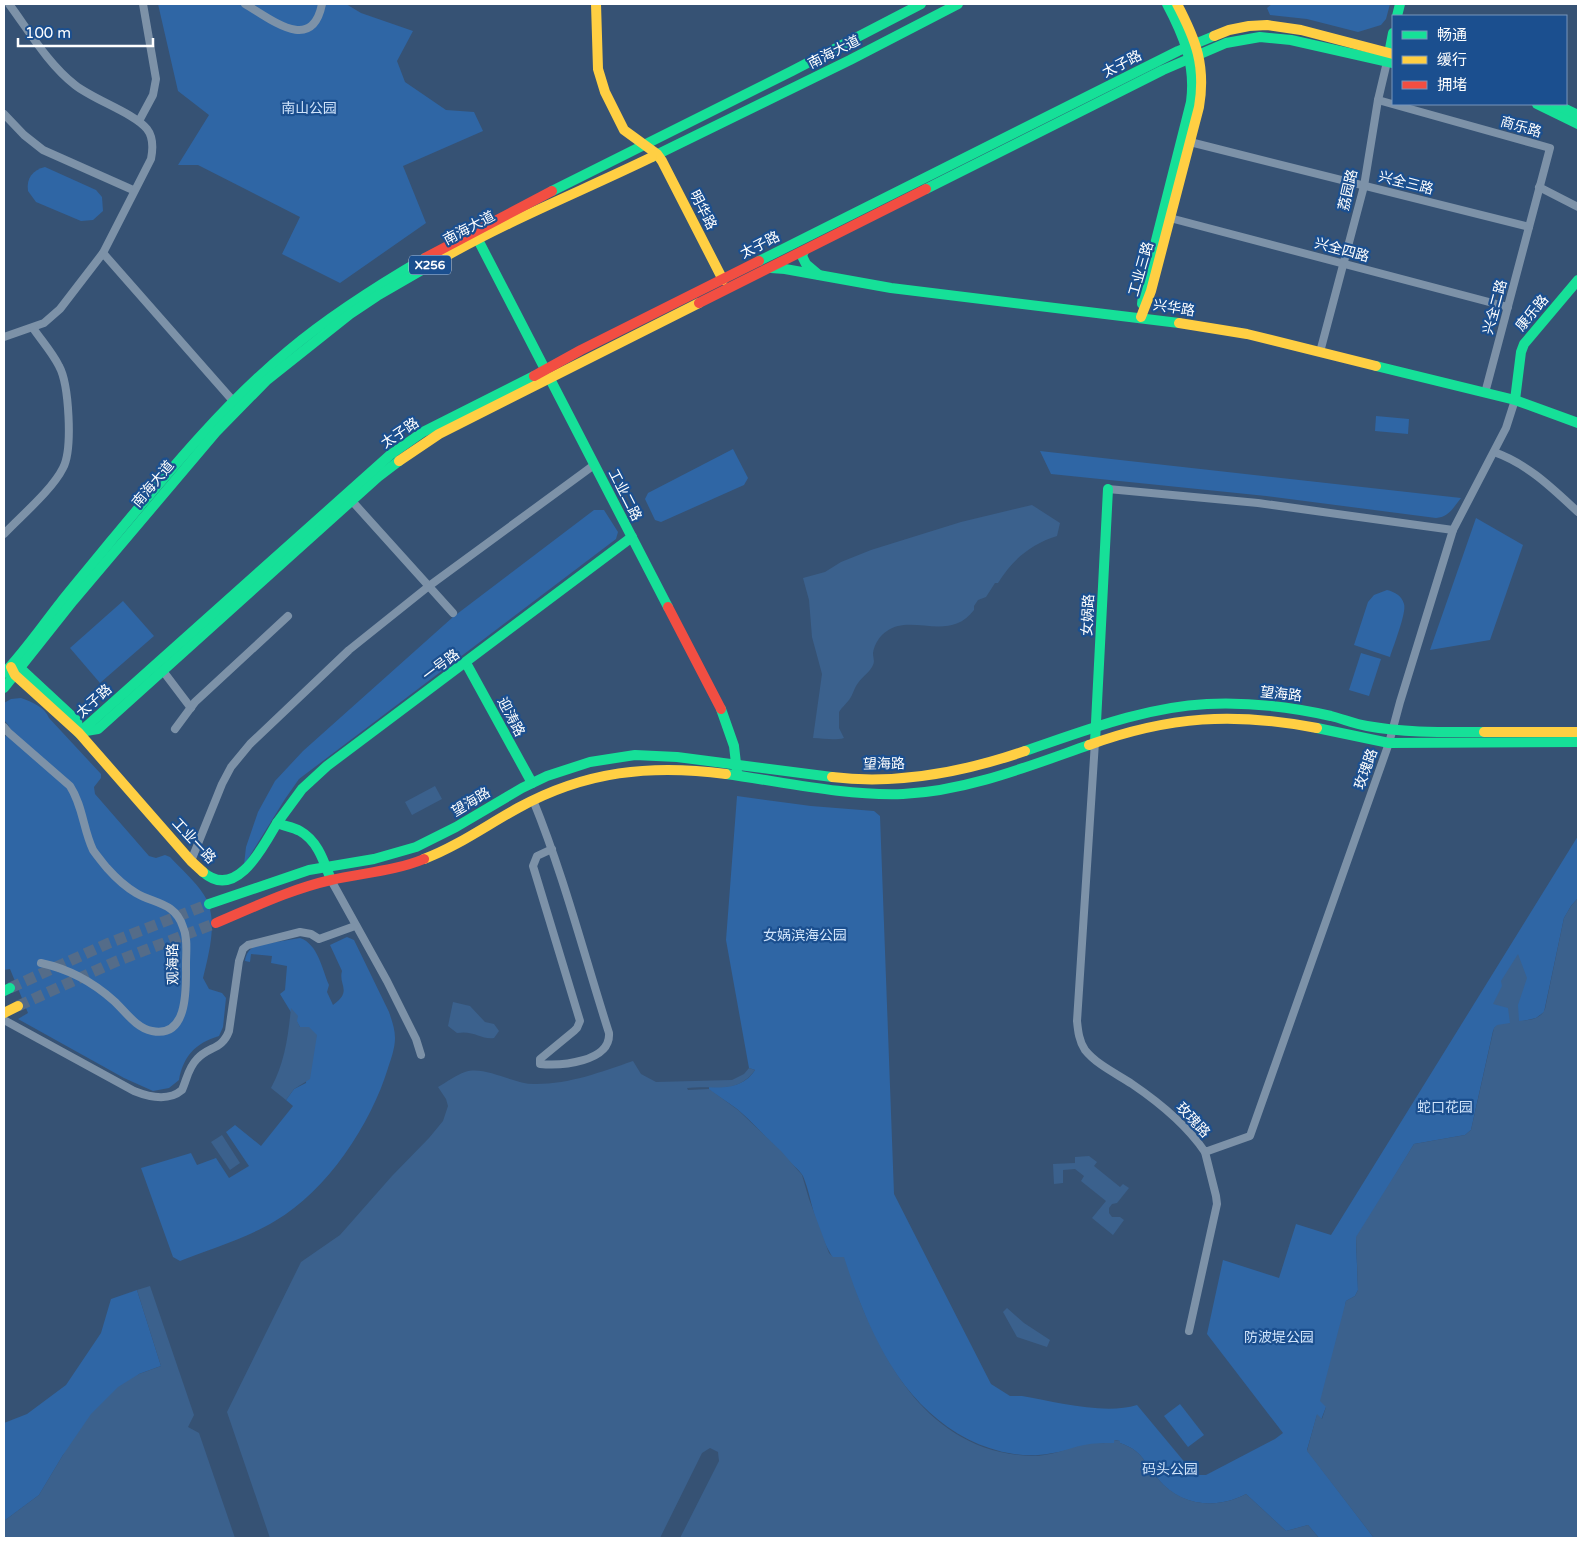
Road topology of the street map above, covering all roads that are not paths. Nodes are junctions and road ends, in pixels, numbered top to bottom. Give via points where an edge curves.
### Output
1 (10, 4) edge
2 (143, 4) edge
3 (245, 4) edge
4 (322, 4) edge
5 (596, 4) edge
6 (921, 4) edge
7 (958, 4) edge
8 (1167, 4) edge
9 (1177, 4) edge
10 (1192, 45) junction
11 (1392, 46) edge
12 (1195, 55) junction
13 (1391, 58) edge
14 (1378, 100) junction
15 (1392, 104) edge
16 (1396, 105) edge
17 (1539, 105) edge
18 (1557, 105) edge
19 (4, 114) edge
20 (1578, 115) edge
21 (139, 122) junction
22 (1578, 124) edge
23 (1190, 142) junction
24 (643, 145) junction
25 (657, 154) junction
26 (1364, 186) junction
27 (1539, 187) junction
28 (134, 190) junction
29 (1578, 207) edge
30 (1170, 218) junction
31 (1529, 227) junction
32 (475, 235) junction
33 (804, 251) junction
34 (103, 253) junction
35 (1343, 263) junction
36 (770, 268) junction
37 (823, 277) junction
38 (723, 280) junction
39 (1578, 280) edge
40 (1508, 306) junction
41 (1141, 317) junction
42 (33, 328) junction
43 (4, 337) edge
44 (1320, 352) junction
45 (548, 375) junction
46 (1485, 393) junction
47 (1515, 400) junction
48 (234, 402) junction
49 (1578, 423) edge
50 (1494, 452) junction
51 (594, 465) junction
52 (1108, 489) joint
53 (352, 501) junction
54 (1578, 512) edge
55 (1453, 530) junction
56 (4, 534) edge
57 (632, 537) junction
58 (430, 586) junction
59 (453, 613) dead end
60 (288, 616) dead end
61 (466, 663) junction
62 (13, 671) edge
63 (163, 671) junction
64 (4, 688) edge
65 (190, 708) junction
66 (96, 717) junction
67 (77, 721) junction
68 (1096, 727) junction
69 (98, 729) junction
70 (175, 729) dead end
71 (1392, 730) junction
72 (5, 731) edge
73 (1578, 732) edge
74 (79, 733) junction
75 (1095, 742) junction
76 (1578, 742) edge
77 (1389, 743) junction
78 (99, 755) junction
79 (737, 764) junction
80 (737, 776) junction
81 (532, 784) junction
82 (533, 800) junction
83 (277, 824) junction
84 (552, 849) junction
85 (191, 861) junction
86 (326, 867) junction
87 (331, 880) junction
88 (209, 904) tunnel mouth
89 (216, 923) tunnel mouth
90 (356, 926) junction
91 (41, 962) dead end
92 (18, 1006) tunnel mouth
93 (4, 1013) edge
94 (4, 1020) edge
95 (421, 1055) dead end
96 (1205, 1152) junction
97 (1189, 1331) dead end

1 - 21 street via 66,78
2 - 21 street via 156,79 154,95
3 - 4 street via 296,32 315,24
5 - 24 main road via 598,69 603,86 624,130
6 - 24 main road, 南海大道 / X256
7 - 25 main road, 南海大道 / X256
8 - 10 main road, 工业三路
9 - 10 main road, 工业三路
10 - 12 main road, 工业三路
10 - 13 main road, 太子路 via 1240,28 1267,25 1301,30
10 - 38 main road, 太子路
11 - 13 main road, 荔园路
12 - 13 main road, 太子路 via 1242,39 1277,37
12 - 23 main road, 工业三路 via 1202,69 1203,84
12 - 33 main road, 太子路
12 - 41 main road, 工业三路 via 1192,97 1144,288
13 - 14 street, 荔园路
14 - 15 street, 商乐路
14 - 26 street, 荔园路
16 - 27 street, 商乐路 via 1550,148
17 - 22 main road
18 - 20 main road
19 - 28 street via 43,150
21 - 28 street via 148,130 153,149
23 - 26 street, 兴全三路
23 - 30 main road, 工业三路
24 - 25 main road
24 - 32 main road, 南海大道 / X256
25 - 32 main road, 南海大道 / X256 via 595,185
25 - 38 main road, 明华路
26 - 31 street, 兴全三路
26 - 35 street, 荔园路
27 - 29 street
27 - 31 street, 商乐路
28 - 34 street
30 - 35 street, 兴全四路
30 - 41 main road, 工业三路
31 - 40 street, 兴全二路
32 - 45 main road, 工业二路
32 - 48 main road, 南海大道 / X256 via 408,267 344,308 289,350
32 - 62 main road, 南海大道 / X256 via 377,296 268,380 192,459
33 - 36 main road, 太子路
33 - 37 main road via 805,262
34 - 42 street via 60,309
34 - 48 street
35 - 40 street, 兴全四路
35 - 44 street, 荔园路
36 - 37 main road, 兴华路
36 - 45 main road, 太子路
37 - 41 main road, 兴华路
38 - 45 main road, 太子路 via 581,350
39 - 47 main road, 康乐路 via 1524,344
40 - 46 street, 兴全二路
41 - 44 main road, 兴华路 via 1247,334
42 - 43 street
42 - 56 street via 63,375 69,446 60,474
44 - 46 main road, 兴华路
45 - 51 main road, 工业二路
45 - 53 main road, 太子路 via 427,441
45 - 66 main road, 太子路 via 437,425 390,455
46 - 47 main road, 兴华路
47 - 49 main road, 兴华路
47 - 50 street
48 - 62 main road, 南海大道 / X256 via 186,452 78,580
50 - 54 street via 1524,466
50 - 55 street
51 - 57 main road, 工业二路
51 - 58 street
52 - 55 street via 1258,503
52 - 68 main road, 女娲路
53 - 58 street
53 - 63 main road, 太子路
55 - 71 street
57 - 61 main road, 一号路
57 - 79 main road, 工业二路 via 726,720
58 - 59 street
58 - 85 street via 349,650 240,755 222,784
60 - 65 street
61 - 81 main road, 迎涛路
61 - 83 main road, 一号路 via 312,779 293,799
62 - 64 main road, 南海大道 / X256
62 - 67 main road
62 - 74 main road, 工业一路
63 - 65 street
63 - 69 main road, 太子路
65 - 70 street
66 - 67 main road
66 - 74 main road, 太子路
67 - 74 main road
68 - 71 main road, 望海路 via 1172,708 1234,704 1310,711
68 - 75 main road, 女娲路
68 - 79 main road, 望海路 via 1030,751 969,768 911,777 836,776
69 - 74 main road, 太子路
69 - 78 main road via 95,741
71 - 73 main road, 望海路
71 - 77 street
72 - 91 street, 观海路 via 70,786 76,795 94,852 108,869 136,893 163,903 175,912 183,926 186,941 183,1011 167,1030 147,1029 86,980
74 - 78 main road, 工业一路
75 - 77 main road, 望海路 via 1174,722 1234,719 1288,722 1362,740
75 - 80 main road, 望海路 via 1007,773 911,793 834,790
75 - 96 street, 玫瑰路 via 1078,1034 1087,1052 1171,1114
76 - 77 main road, 望海路
77 - 96 street, 玫瑰路 via 1250,1136
78 - 85 main road, 工业一路
79 - 80 main road, 工业二路
79 - 81 main road, 望海路 via 635,755 590,762
80 - 82 main road, 望海路 via 679,770 636,770 589,779
81 - 86 main road, 望海路 via 416,847 374,859
82 - 84 street
82 - 87 main road, 望海路 via 422,860 381,872
83 - 85 main road, 工业一路 via 252,864 234,878 224,881 211,879
83 - 86 main road via 305,834 316,845
84 - 84 street via 610,1039 600,1052 570,1063 553,1065 540,1064 540,1059 578,1028 580,1021 533,866 537,856
86 - 87 main road
86 - 88 main road, 望海路
87 - 89 main road, 望海路
87 - 90 street
90 - 94 street via 319,940 300,932 248,945 240,954 226,1039 197,1058 187,1073 182,1090 171,1096 158,1098 134,1092
90 - 95 street via 387,981
92 - 93 main road
96 - 97 street via 1217,1204

